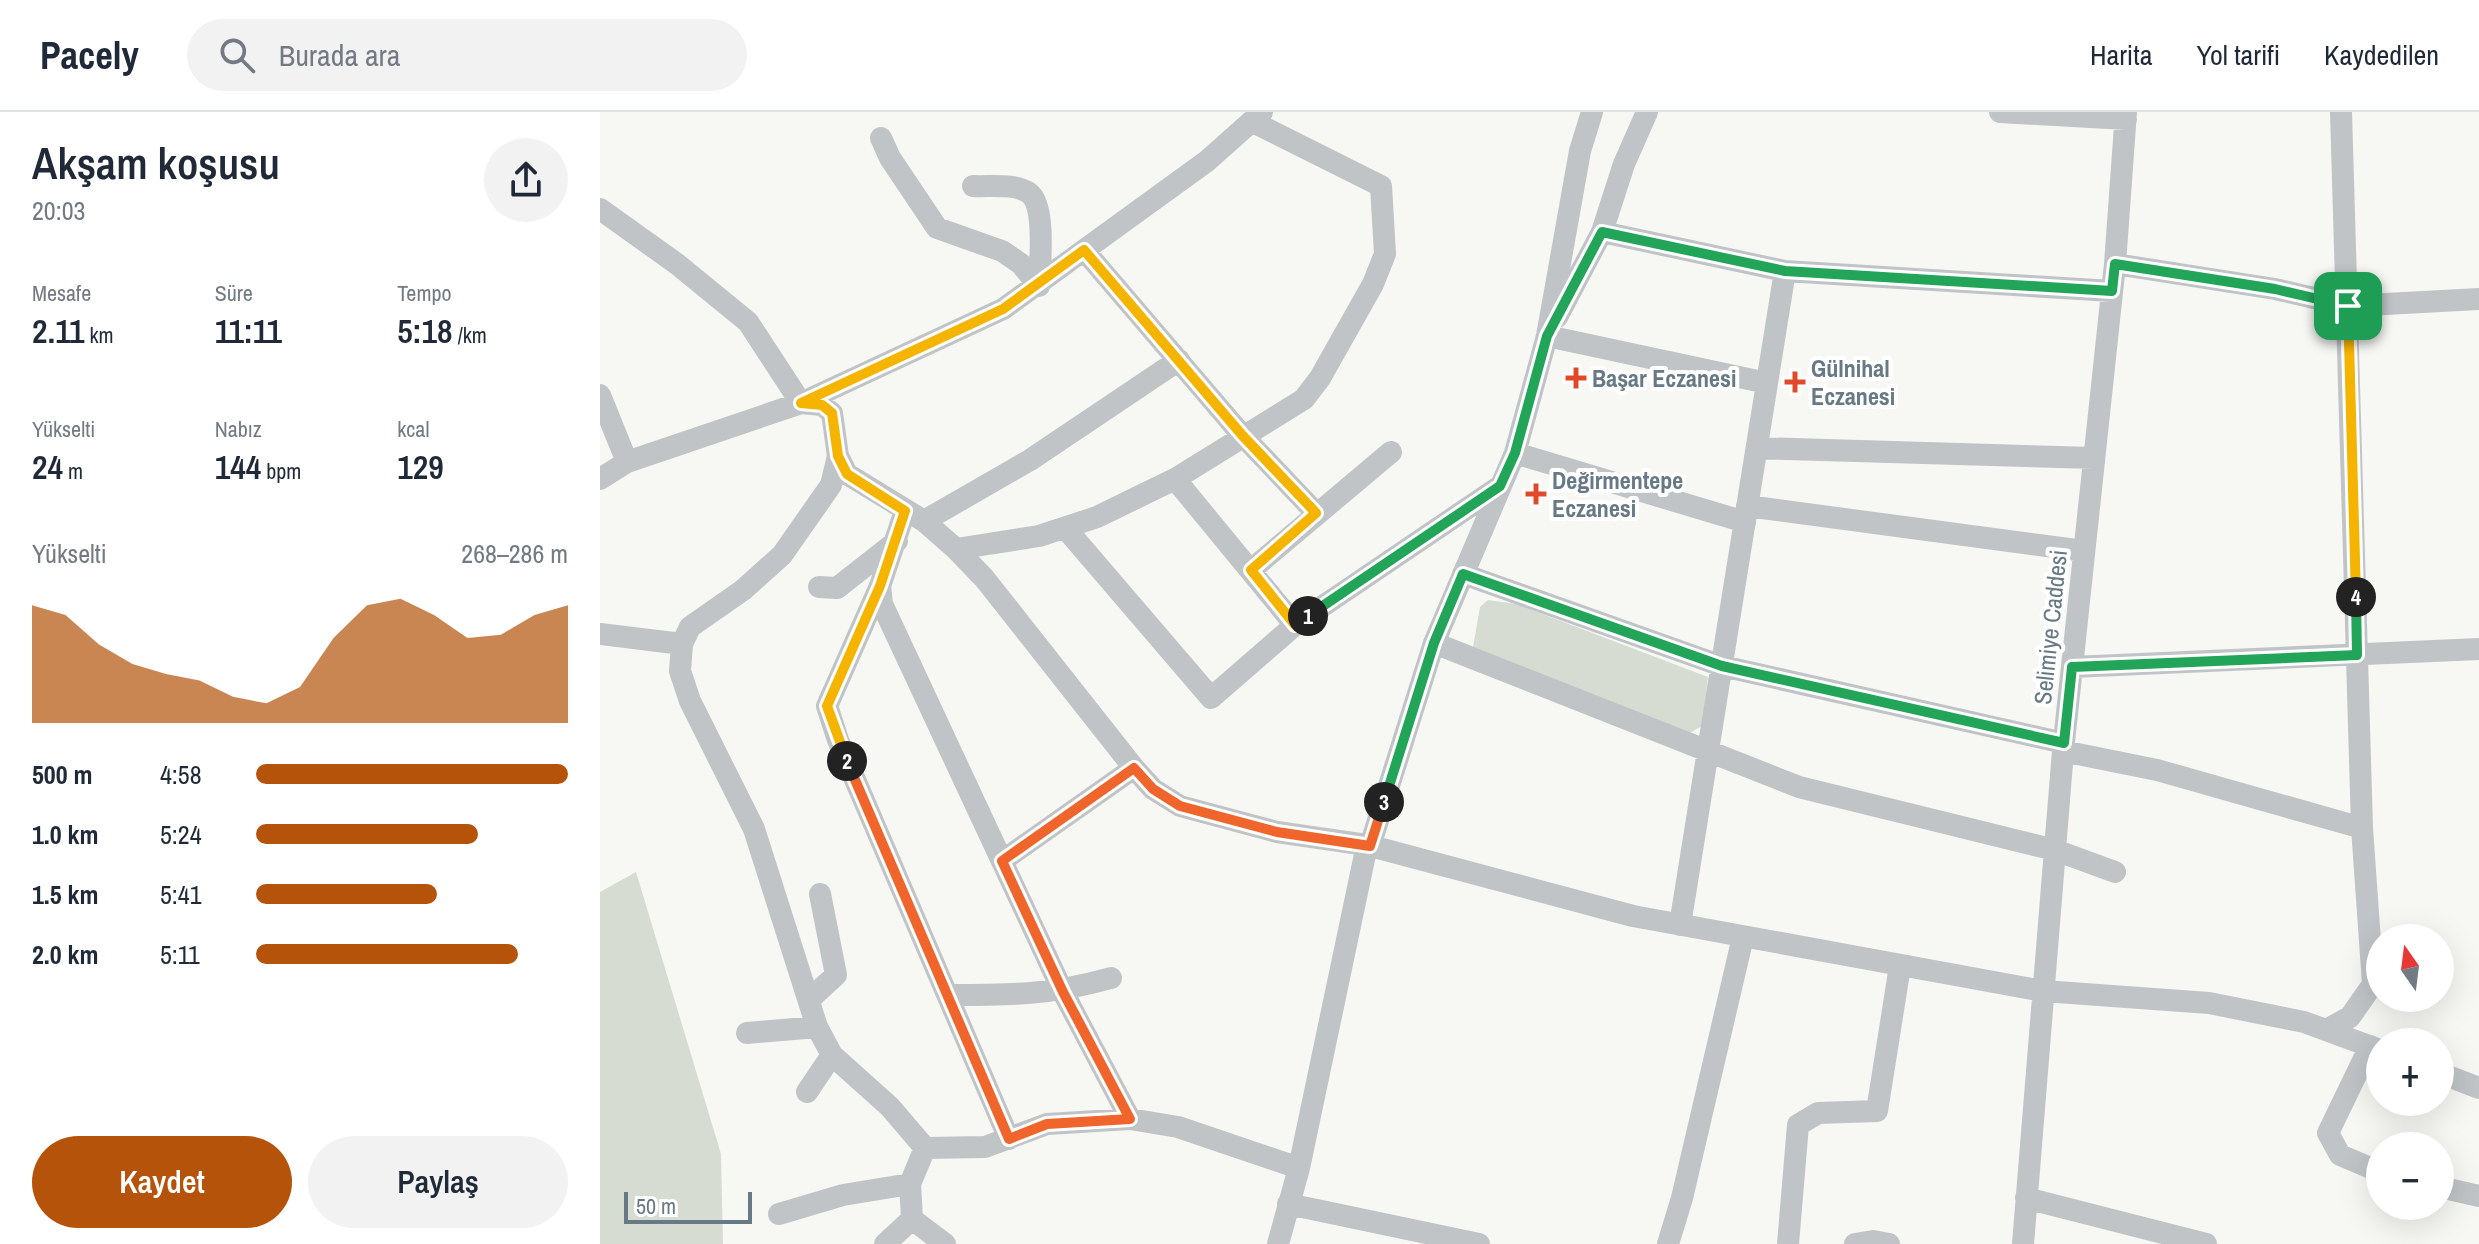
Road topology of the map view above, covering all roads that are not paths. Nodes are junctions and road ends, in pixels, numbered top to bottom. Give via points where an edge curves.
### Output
1 (1592, 112) edge
2 (1647, 112) edge
3 (2000, 112) edge
4 (2341, 112) edge
5 (2126, 115) edge
6 (1258, 117) edge
7 (881, 138) dead end
8 (973, 186) dead end
9 (600, 209) edge
10 (1602, 232) junction
11 (1084, 250) junction
12 (2115, 264) junction
13 (1785, 271) junction
14 (1039, 286) junction
15 (2112, 291) junction
16 (2479, 299) edge
17 (2348, 306) junction
18 (1547, 336) junction
19 (1179, 360) junction
20 (1767, 383) junction
21 (600, 395) edge
22 (801, 403) junction
23 (1242, 435) junction
24 (1757, 448) junction
25 (1391, 452) dead end
26 (1515, 453) junction
27 (838, 456) junction
28 (2094, 458) junction
29 (627, 462) junction
30 (600, 479) edge
31 (1175, 479) junction
32 (1500, 486) junction
33 (1316, 513) junction
34 (1746, 514) junction
35 (915, 516) junction
36 (1067, 530) junction
37 (897, 541) junction
38 (956, 549) junction
39 (2084, 551) junction
40 (1251, 570) junction
41 (1463, 574) junction
42 (880, 586) junction
43 (819, 587) dead end
44 (1295, 625) junction
45 (600, 634) edge
46 (1434, 643) junction
47 (682, 644) junction
48 (2479, 649) edge
49 (2357, 655) junction
50 (1722, 666) junction
51 (2072, 667) junction
52 (2063, 747) junction
53 (1708, 753) junction
54 (1134, 768) junction
55 (2362, 828) junction
56 (1369, 846) junction
57 (2055, 850) junction
58 (1002, 861) junction
59 (2115, 872) dead end
60 (820, 894) dead end
61 (1680, 925) junction
62 (1743, 937) junction
63 (1900, 966) junction
64 (1111, 978) dead end
65 (2043, 991) junction
66 (1063, 992) junction
67 (949, 995) junction
68 (810, 999) junction
69 (817, 1027) junction
70 (2326, 1030) junction
71 (747, 1033) dead end
72 (2366, 1045) edge
73 (832, 1055) junction
74 (2366, 1064) edge
75 (2454, 1078) edge
76 (2479, 1088) edge
77 (807, 1092) dead end
78 (1130, 1119) junction
79 (1009, 1139) junction
80 (925, 1148) junction
81 (2366, 1166) edge
82 (1299, 1168) junction
83 (910, 1184) junction
84 (2454, 1190) edge
85 (2479, 1196) edge
86 (2026, 1198) junction
87 (1288, 1204) junction
88 (779, 1214) dead end
89 (928, 1235) edge
90 (885, 1244) edge
91 (1278, 1244) edge
92 (1479, 1244) edge
93 (1668, 1244) edge
94 (1788, 1244) edge
95 (1855, 1244) edge
96 (1889, 1244) edge
97 (2023, 1244) edge
98 (2206, 1244) edge

1 - 18 street via 1580,151
2 - 10 street
3 - 5 street
4 - 17 street
5 - 12 street, Selimiye Caddesi
6 - 11 street
6 - 23 street via 1381,186 1385,254 1373,284 1304,399
7 - 14 street via 937,228 1002,251
8 - 14 street via 1012,187 1036,200
9 - 22 street via 748,322
10 - 13 street
10 - 18 street
11 - 14 street
11 - 19 street
12 - 15 street, Selimiye Caddesi
12 - 17 street
13 - 15 street
13 - 20 street
14 - 22 street via 1003,309
15 - 28 street, Selimiye Caddesi
16 - 17 street
17 - 49 street
18 - 20 street
18 - 26 street
19 - 23 street
19 - 35 street via 1030,460
20 - 24 street
21 - 29 street
22 - 27 street via 822,405 832,413
22 - 29 street
23 - 31 street
23 - 33 street
24 - 28 street
24 - 34 street
25 - 33 street
26 - 32 street
26 - 34 street
27 - 35 street via 847,474
27 - 47 street via 831,485 782,555 690,627
28 - 39 street, Selimiye Caddesi
29 - 30 street
31 - 36 street
31 - 40 street
32 - 41 street
32 - 44 street
33 - 40 street
34 - 39 street
34 - 50 street
35 - 37 street
35 - 38 street
36 - 38 street
36 - 44 street via 1211,698
37 - 42 street
37 - 43 street via 837,588
38 - 54 street
39 - 51 street, Selimiye Caddesi
40 - 44 street
41 - 46 street
41 - 50 street
42 - 58 street via 882,604
42 - 67 street via 827,706
45 - 47 street
46 - 53 street
46 - 56 street
47 - 68 street via 680,671 690,701 754,829
48 - 49 street
49 - 51 street
49 - 55 street
50 - 52 street
50 - 53 street
51 - 52 street, Selimiye Caddesi
52 - 55 street
52 - 57 street, Selimiye Caddesi
53 - 57 street via 1799,787
53 - 61 street
54 - 56 street via 1153,789 1180,806 1277,832
54 - 58 street
55 - 70 street via 2373,984 2350,1017
56 - 61 street
56 - 82 street
57 - 59 street
57 - 65 street, Selimiye Caddesi
58 - 66 street
60 - 68 street via 836,975
61 - 62 street
62 - 63 street
62 - 93 street
63 - 65 street
63 - 94 street via 1877,1111 1818,1113 1798,1125
64 - 66 street
65 - 70 street via 2209,1003
65 - 86 street, Selimiye Caddesi
66 - 67 street
66 - 78 street
67 - 79 street
68 - 69 street
69 - 71 street
69 - 73 street
70 - 72 street
73 - 77 street
73 - 80 street via 890,1107
74 - 81 street via 2328,1133 2340,1155
75 - 76 street
78 - 79 street via 1047,1124
78 - 82 street via 1178,1127
79 - 80 street via 985,1147
80 - 83 street
82 - 87 street
83 - 88 street via 843,1195
83 - 89 street
84 - 85 street
86 - 97 street, Selimiye Caddesi
86 - 98 street
87 - 91 street
87 - 92 street
89 - 90 street
95 - 96 street

